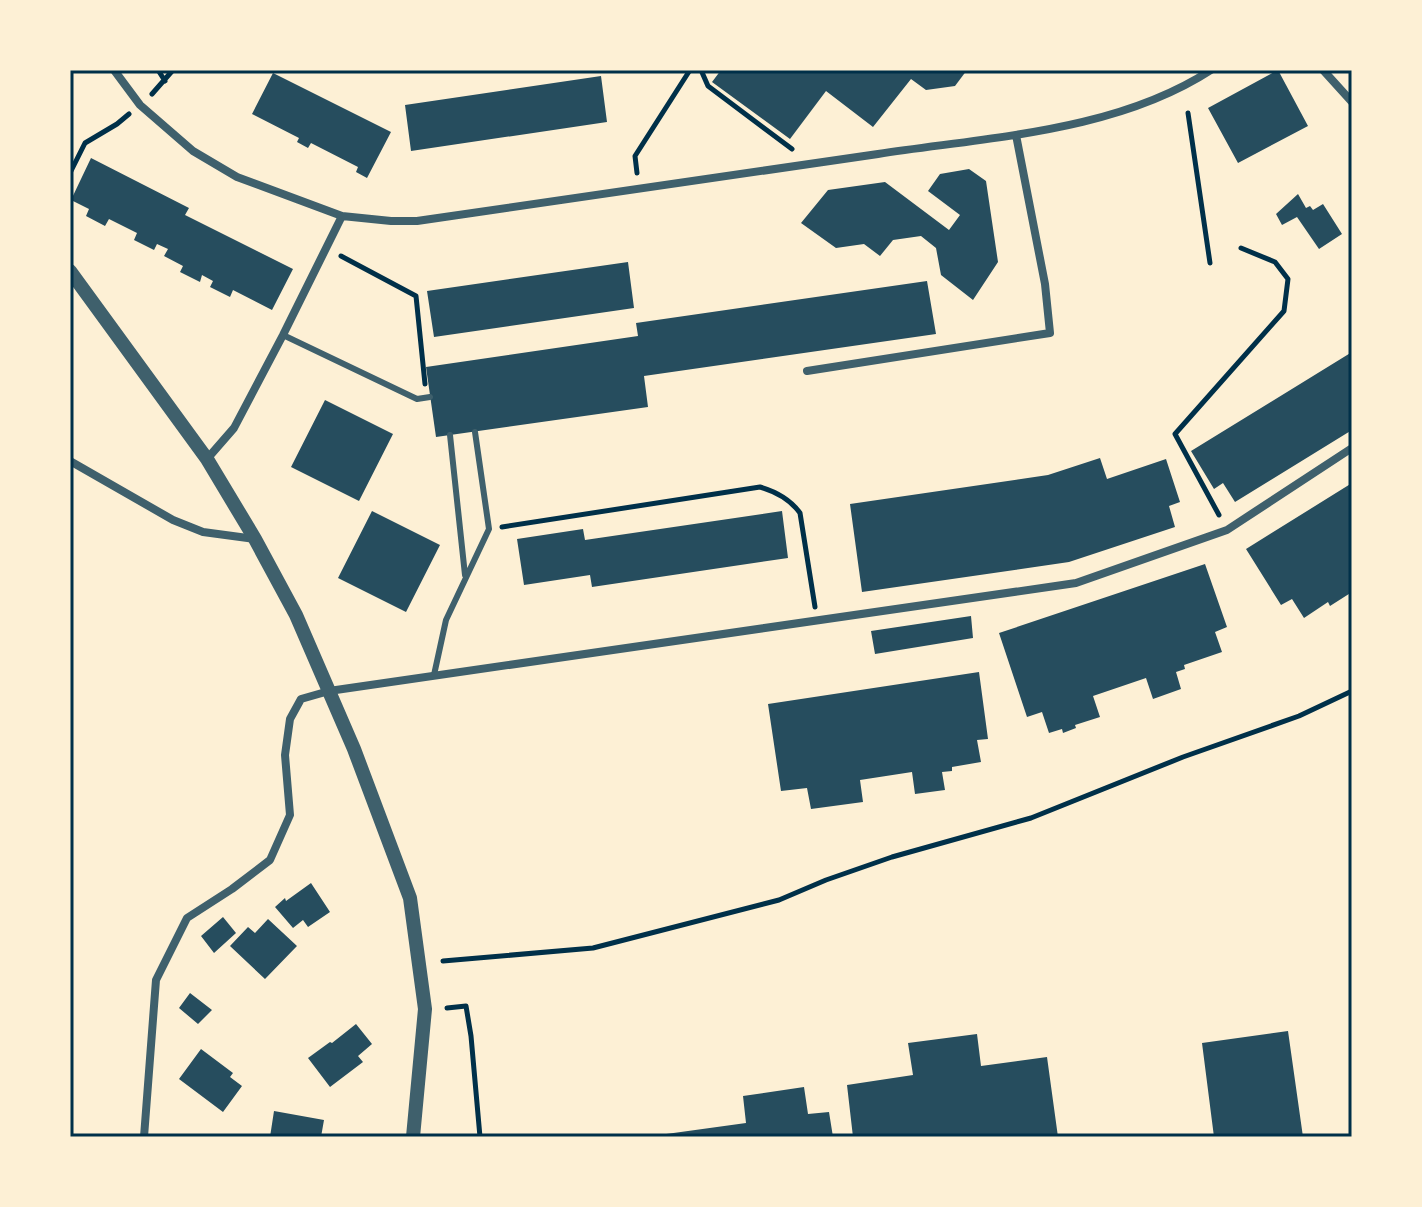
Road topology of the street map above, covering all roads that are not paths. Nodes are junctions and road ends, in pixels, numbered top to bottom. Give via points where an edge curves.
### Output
1 (114, 70) edge
2 (1211, 70) edge
3 (1323, 70) edge
4 (1352, 102) edge
5 (1016, 135) junction
6 (342, 216) junction
7 (72, 279) edge
8 (283, 335) junction
9 (807, 371) dead end
10 (428, 397) road end
11 (475, 432) dead end
12 (450, 435) dead end
13 (1352, 448) edge
14 (207, 459) junction
15 (70, 461) edge
16 (255, 539) junction
17 (465, 578) junction
18 (434, 675) junction
19 (329, 691) junction
20 (144, 1137) edge
21 (413, 1137) edge

1 - 6 street via 140,105 193,151 237,177
2 - 5 street via 1176,91 1116,114
3 - 4 street
5 - 6 street via 417,221
5 - 9 street via 1050,333
6 - 8 street
7 - 14 street
8 - 10 lane via 417,399
8 - 14 street via 234,428
11 - 17 lane via 489,529
12 - 17 lane
13 - 18 street via 1227,530 1076,583
14 - 16 street
15 - 16 street via 173,520 203,532
16 - 19 street
17 - 18 lane via 446,620
18 - 19 street
19 - 20 street via 301,699 290,719 285,755 290,815 270,860 187,918 156,980
19 - 21 street via 410,898 425,1009

